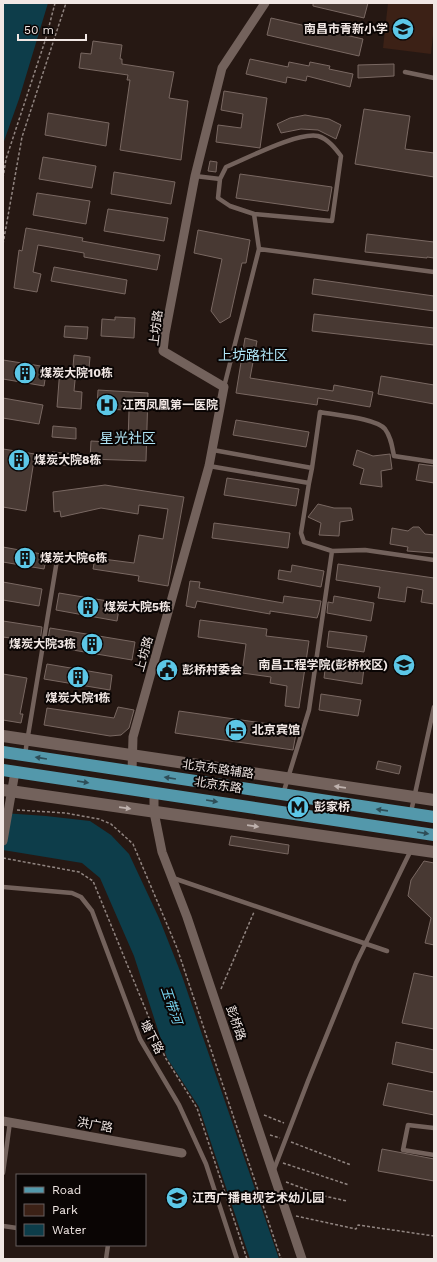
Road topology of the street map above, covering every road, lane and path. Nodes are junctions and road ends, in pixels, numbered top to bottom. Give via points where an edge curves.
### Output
1 (55, 3) edge
2 (66, 3) edge
3 (265, 3) edge
4 (406, 72) dead end
5 (434, 78) edge
6 (195, 176) junction
7 (3, 178) edge
8 (220, 179) junction
9 (254, 214) junction
10 (3, 244) edge
11 (259, 249) junction
12 (434, 272) edge
13 (224, 387) junction
14 (213, 450) junction
15 (434, 462) edge
16 (209, 466) junction
17 (312, 468) junction
18 (309, 483) junction
19 (332, 551) junction
20 (58, 554) dead end
21 (434, 560) edge
22 (434, 707) edge
23 (3, 736) edge
24 (27, 740) junction
25 (3, 752) edge
26 (24, 755) junction
27 (133, 756) junction
28 (9, 771) edge
29 (132, 772) junction
30 (288, 779) junction
31 (7, 791) edge
32 (154, 793) junction
33 (283, 795) junction
34 (415, 798) junction
35 (434, 800) edge
36 (7, 812) junction
37 (154, 812) junction
38 (411, 814) junction
39 (434, 817) edge
40 (434, 835) edge
41 (3, 841) edge
42 (412, 848) junction
43 (434, 852) edge
44 (3, 858) edge
45 (172, 877) junction
46 (3, 887) edge
47 (257, 906) junction
48 (366, 944) junction
49 (387, 951) dead end
50 (221, 990) dead end
51 (252, 1111) junction
52 (6, 1122) edge
53 (291, 1125) junction
54 (434, 1128) edge
55 (259, 1130) junction
56 (286, 1140) junction
57 (182, 1153) dead end
58 (434, 1155) edge
59 (278, 1161) junction
60 (351, 1165) dead end
61 (3, 1172) edge
62 (273, 1173) junction
63 (350, 1185) dead end
64 (347, 1201) dead end
65 (287, 1214) junction
66 (3, 1226) edge
67 (16, 1228) edge
68 (434, 1236) edge
69 (108, 1246) edge
70 (106, 1259) edge
71 (237, 1259) edge
72 (247, 1259) edge
73 (281, 1259) edge
74 (302, 1259) edge

1 - 7 path via 6,159
2 - 10 path via 22,137
3 - 6 street, 上坊路 via 222,68
4 - 5 lane
6 - 8 lane
6 - 13 street, 上坊路 via 163,351
8 - 9 lane via 218,198 230,206
8 - 9 lane via 226,167 299,137 319,136 333,145 341,156 332,221
9 - 11 lane
11 - 12 lane
11 - 13 lane
13 - 14 street, 上坊路
14 - 16 street, 上坊路
14 - 17 lane
15 - 17 lane via 394,456 384,428 374,422 320,412
16 - 18 lane
16 - 27 street, 上坊路 via 134,737
17 - 18 lane
18 - 19 lane via 301,538 304,542
19 - 21 lane via 365,550
19 - 30 lane via 309,710
20 - 24 lane
22 - 34 lane
23 - 24 main road, 北京东路辅路
24 - 26 lane
24 - 27 main road, 北京东路辅路
25 - 26 main road, 北京东路
29 -> 26 main road, 北京东路
27 - 29 street, 上坊路
27 - 30 main road, 北京东路辅路
28 - 31 street
28 -> 32 main road, 北京东路
33 -> 29 main road, 北京东路
30 - 33 lane
34 -> 30 main road, 北京东路辅路
31 - 36 street
31 -> 37 main road
32 - 37 street, 彭桥路
32 -> 40 main road, 北京东路
38 -> 33 main road, 北京东路
34 - 35 main road, 北京东路辅路
34 - 38 lane
36 - 41 street
36 - 73 path via 65,813 99,819 111,824 133,844 177,948
37 -> 42 main road
37 - 45 street, 彭桥路 via 162,852
38 - 39 main road, 北京东路
42 - 43 main road
42 - 48 lane
44 - 72 path via 79,872 93,881 165,1056 198,1108
45 - 47 lane
45 - 51 street, 彭桥路
46 - 71 lane, 塘下路 via 72,893 81,897 92,910 140,1039 179,1105 206,1164
47 - 48 lane
47 - 50 path
48 - 49 lane
48 - 53 lane
51 - 53 path
51 - 55 street, 彭桥路
52 - 57 street, 洪广路
52 - 61 lane
53 - 56 lane
54 - 58 lane via 408,1125 403,1150
55 - 56 path
55 - 62 street, 彭桥路
56 - 59 lane
56 - 60 path
59 - 62 lane
59 - 63 path
62 - 64 path via 287,1182 324,1196
62 - 65 street, 彭桥路
65 - 68 path via 356,1229 358,1225
65 - 74 street, 彭桥路
66 - 67 lane
69 - 70 lane

